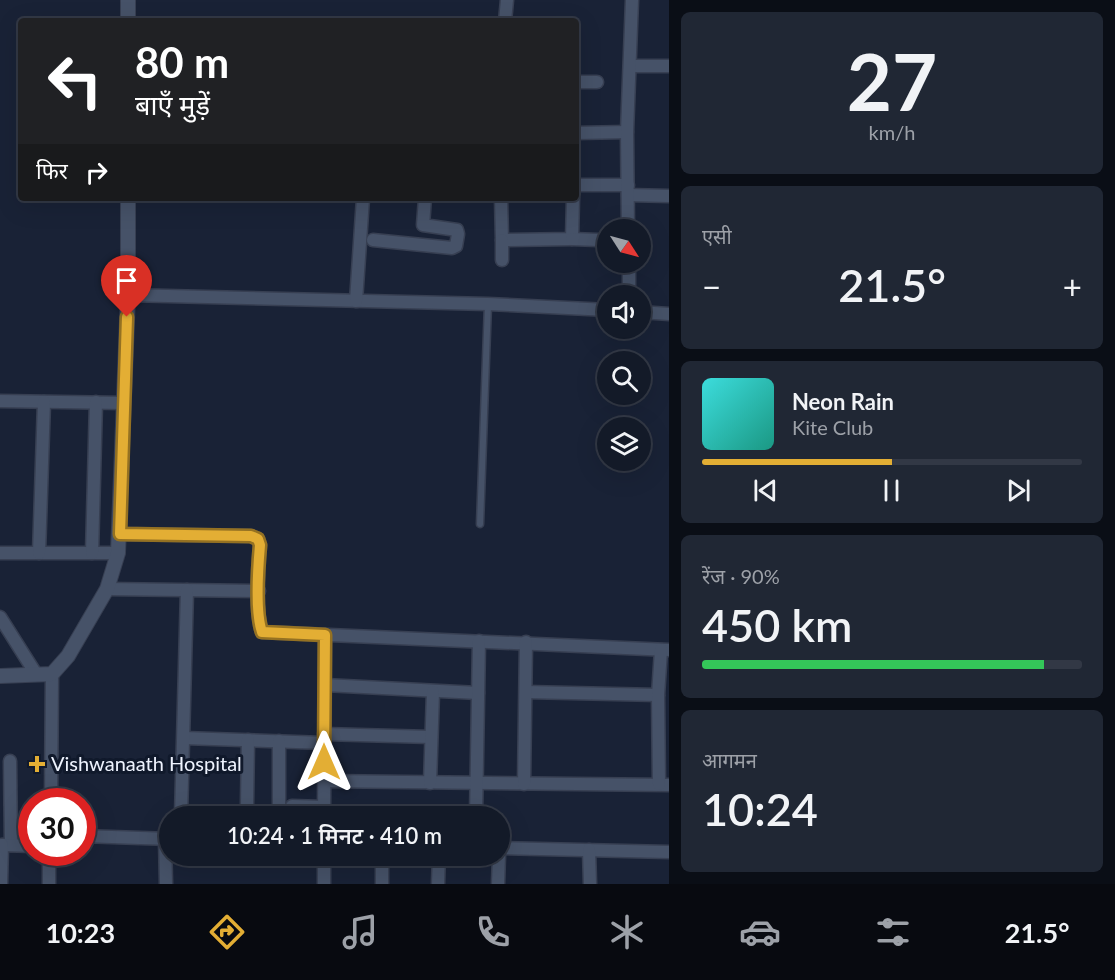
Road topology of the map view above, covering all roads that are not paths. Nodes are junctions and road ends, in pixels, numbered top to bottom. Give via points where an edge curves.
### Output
1 (128, 0) edge
2 (507, 0) edge
3 (632, 0) edge
4 (128, 18) edge
5 (505, 18) edge
6 (631, 66) junction
7 (669, 66) edge
8 (579, 82) edge
9 (597, 82) dead end
10 (627, 132) junction
11 (579, 133) edge
12 (579, 185) edge
13 (628, 190) junction
14 (669, 196) edge
15 (128, 201) edge
16 (363, 201) edge
17 (425, 201) edge
18 (501, 201) edge
19 (573, 201) edge
20 (628, 219) edge
21 (572, 239) junction
22 (373, 240) dead end
23 (502, 240) junction
24 (597, 240) edge
25 (502, 260) dead end
26 (128, 295) junction
27 (356, 301) junction
28 (488, 304) junction
29 (597, 309) edge
30 (651, 313) edge
31 (669, 314) edge
32 (0, 402) edge
33 (44, 402) junction
34 (96, 402) junction
35 (123, 403) junction
36 (480, 524) dead end
37 (120, 534) junction
38 (0, 553) edge
39 (39, 553) junction
40 (92, 553) junction
41 (118, 553) junction
42 (107, 589) junction
43 (187, 590) junction
44 (259, 591) junction
45 (0, 617) edge
46 (325, 635) junction
47 (479, 641) junction
48 (526, 642) junction
49 (665, 650) edge
50 (36, 674) junction
51 (52, 674) junction
52 (0, 676) edge
53 (325, 685) junction
54 (433, 692) junction
55 (526, 692) junction
56 (478, 693) junction
57 (658, 695) junction
58 (431, 737) junction
59 (184, 738) junction
60 (324, 738) junction
61 (248, 740) junction
62 (279, 741) junction
63 (10, 761) dead end
64 (324, 782) junction
65 (430, 783) junction
66 (476, 784) junction
67 (524, 784) junction
68 (664, 784) edge
69 (51, 788) edge
70 (246, 805) dead end
71 (181, 806) edge
72 (279, 806) dead end
73 (324, 806) edge
74 (476, 806) edge
75 (96, 836) edge
76 (159, 839) edge
77 (4, 845) edge
78 (510, 848) edge
79 (589, 850) junction
80 (669, 852) edge
81 (49, 866) edge
82 (166, 866) edge
83 (324, 866) edge
84 (382, 866) edge
85 (439, 866) edge
86 (498, 866) edge
87 (1, 884) edge
88 (49, 884) edge
89 (166, 884) edge
90 (324, 884) edge
91 (382, 884) edge
92 (438, 884) edge
93 (498, 884) edge
94 (590, 884) edge

1 - 4 street
2 - 5 street
3 - 6 street
6 - 7 street
6 - 10 street
8 - 9 street
10 - 11 street
10 - 13 street
12 - 13 street
13 - 14 street
13 - 20 street
15 - 26 street
16 - 27 street
17 - 22 street via 423,225 457,230 456,246
18 - 23 street
19 - 21 street
21 - 23 street
21 - 24 street
23 - 25 street
26 - 27 street
26 - 35 street
27 - 28 street
28 - 29 street
28 - 36 lane
30 - 31 street
32 - 33 street
33 - 34 street
33 - 39 street
34 - 35 street
34 - 40 street
35 - 37 street
37 - 41 street
37 - 44 street via 251,536 260,545
38 - 39 street
39 - 40 street
40 - 41 street
41 - 42 street
42 - 43 street
42 - 51 street via 68,657
43 - 44 street
43 - 59 street
44 - 46 street via 262,632
45 - 50 street
46 - 47 street
46 - 53 street
47 - 48 street
47 - 56 street
48 - 49 street
48 - 55 street
49 - 57 street
50 - 51 street
50 - 52 street
51 - 69 street
53 - 54 street
53 - 60 street
54 - 56 street
54 - 58 street
55 - 57 street
55 - 67 street
56 - 66 street
57 - 68 street
58 - 60 street
58 - 65 street
59 - 61 street
59 - 71 street
60 - 62 street
60 - 64 street
61 - 62 street
61 - 70 street
62 - 72 street
63 - 77 street
64 - 65 street
64 - 73 street
65 - 66 street
66 - 67 street
66 - 74 street
67 - 68 street
75 - 76 street
77 - 87 street
78 - 79 street
79 - 80 street
79 - 94 street
81 - 88 street
82 - 89 street
83 - 90 street
84 - 91 street
85 - 92 street
86 - 93 street

